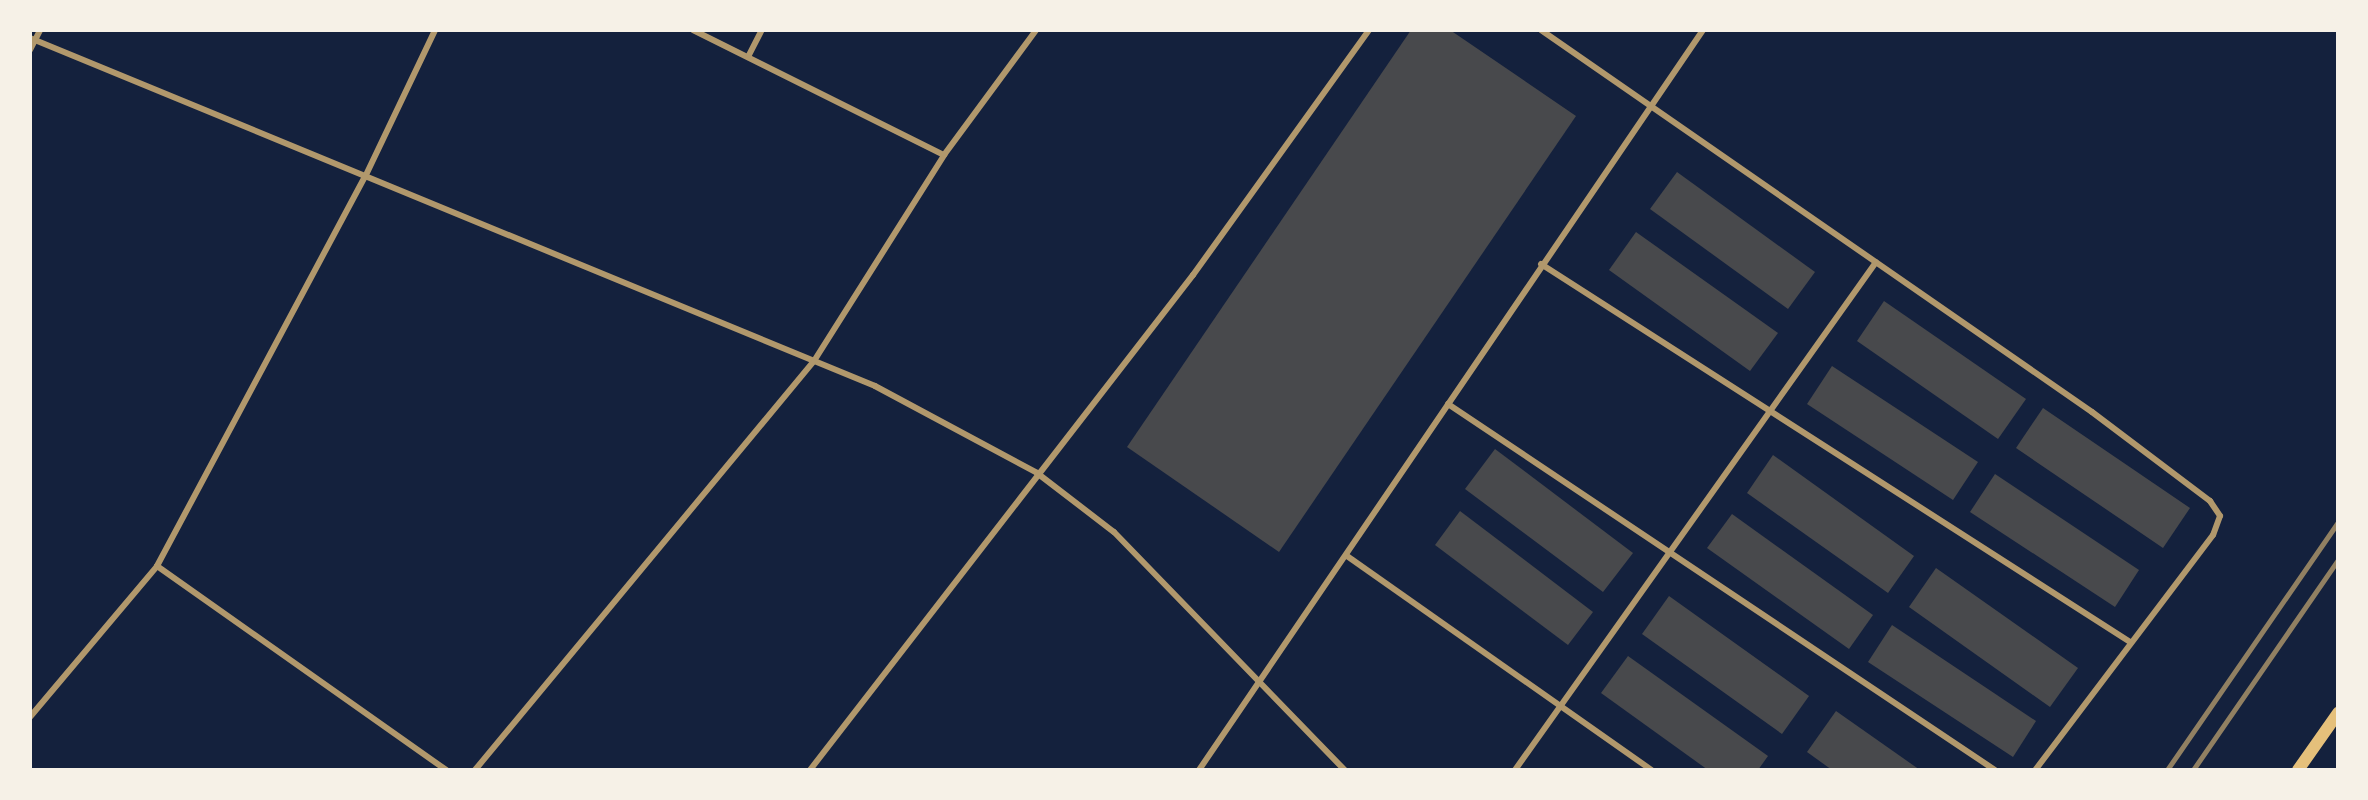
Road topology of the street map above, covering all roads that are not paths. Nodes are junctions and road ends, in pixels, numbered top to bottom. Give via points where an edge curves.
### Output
1 (40, 30) edge
2 (435, 30) edge
3 (693, 30) edge
4 (762, 30) edge
5 (1036, 30) edge
6 (1368, 30) edge
7 (1541, 30) edge
8 (1703, 30) edge
9 (32, 39) edge
10 (30, 50) edge
11 (749, 55) junction
12 (1649, 102) junction
13 (944, 155) junction
14 (365, 177) junction
15 (1876, 262) junction
16 (1541, 264) junction
17 (814, 361) junction
18 (1448, 404) junction
19 (1772, 408) junction
20 (1037, 473) junction
21 (1347, 556) junction
22 (1668, 556) junction
23 (157, 566) junction
24 (2130, 642) junction
25 (1263, 682) junction
26 (1562, 704) junction
27 (2338, 713) edge
28 (30, 717) edge
29 (446, 770) edge
30 (475, 770) edge
31 (810, 770) edge
32 (1199, 770) edge
33 (1345, 770) edge
34 (1515, 770) edge
35 (1651, 770) edge
36 (1995, 770) edge
37 (2035, 770) edge
38 (2298, 770) edge

1 - 9 street
2 - 14 street
3 - 11 street
4 - 11 street
5 - 13 street
6 - 20 street via 1193,275
7 - 12 street
8 - 12 street
9 - 10 street
9 - 14 street
11 - 13 street
12 - 15 street
12 - 16 street
13 - 17 street
14 - 17 street
14 - 23 street
15 - 19 street
15 - 24 street via 2210,501 2220,516 2213,535
16 - 18 street
16 - 19 street
17 - 20 street via 875,386
17 - 30 street
18 - 21 street
18 - 22 street
19 - 22 street
19 - 24 street
20 - 25 street via 1114,532
20 - 31 street
21 - 25 street
21 - 26 street
22 - 26 street
22 - 36 street
23 - 28 street
23 - 29 street
24 - 37 street
25 - 32 street
25 - 33 street
26 - 34 street
26 - 35 street
27 - 38 main road

